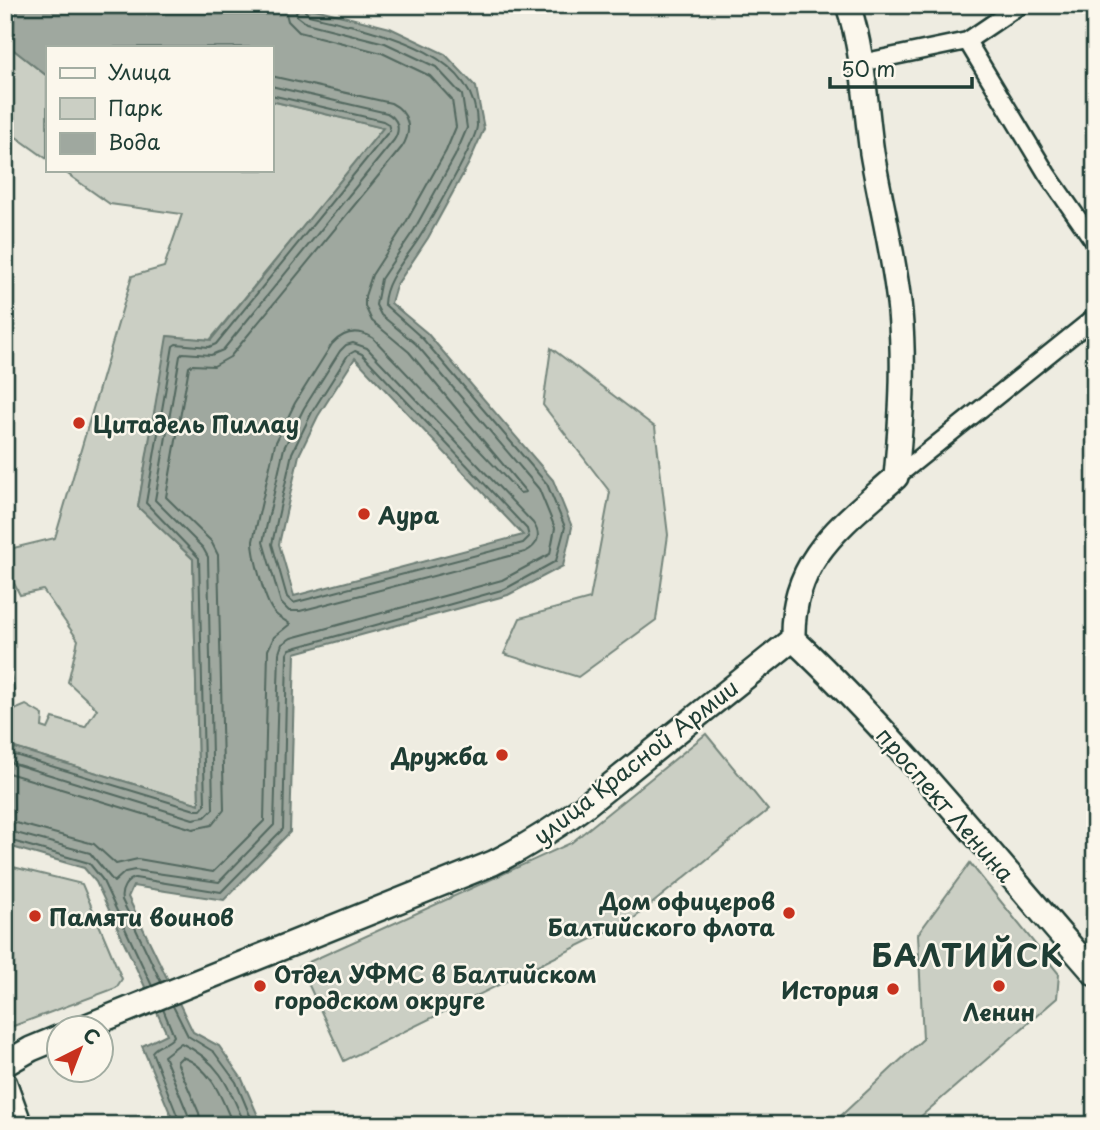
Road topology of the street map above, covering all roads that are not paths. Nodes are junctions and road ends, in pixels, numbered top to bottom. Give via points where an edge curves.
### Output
1 (848, 5) edge
2 (1020, 5) edge
3 (967, 41) junction
4 (861, 63) junction
5 (1095, 243) edge
6 (1095, 317) edge
7 (896, 477) junction
8 (793, 639) junction
9 (1095, 974) edge
10 (116, 1015) edge
11 (46, 1043) edge
12 (5, 1064) edge
13 (5, 1084) edge
14 (20, 1125) edge

1 - 4 street
2 - 3 street
3 - 4 street
3 - 5 street via 1047,174
4 - 7 street via 899,309 903,404
6 - 7 street
7 - 8 street via 811,561 792,614
8 - 9 street, проспект Ленина via 878,725
8 - 10 street, улица Красной Армии via 586,805 525,847
11 - 12 street
13 - 14 street

